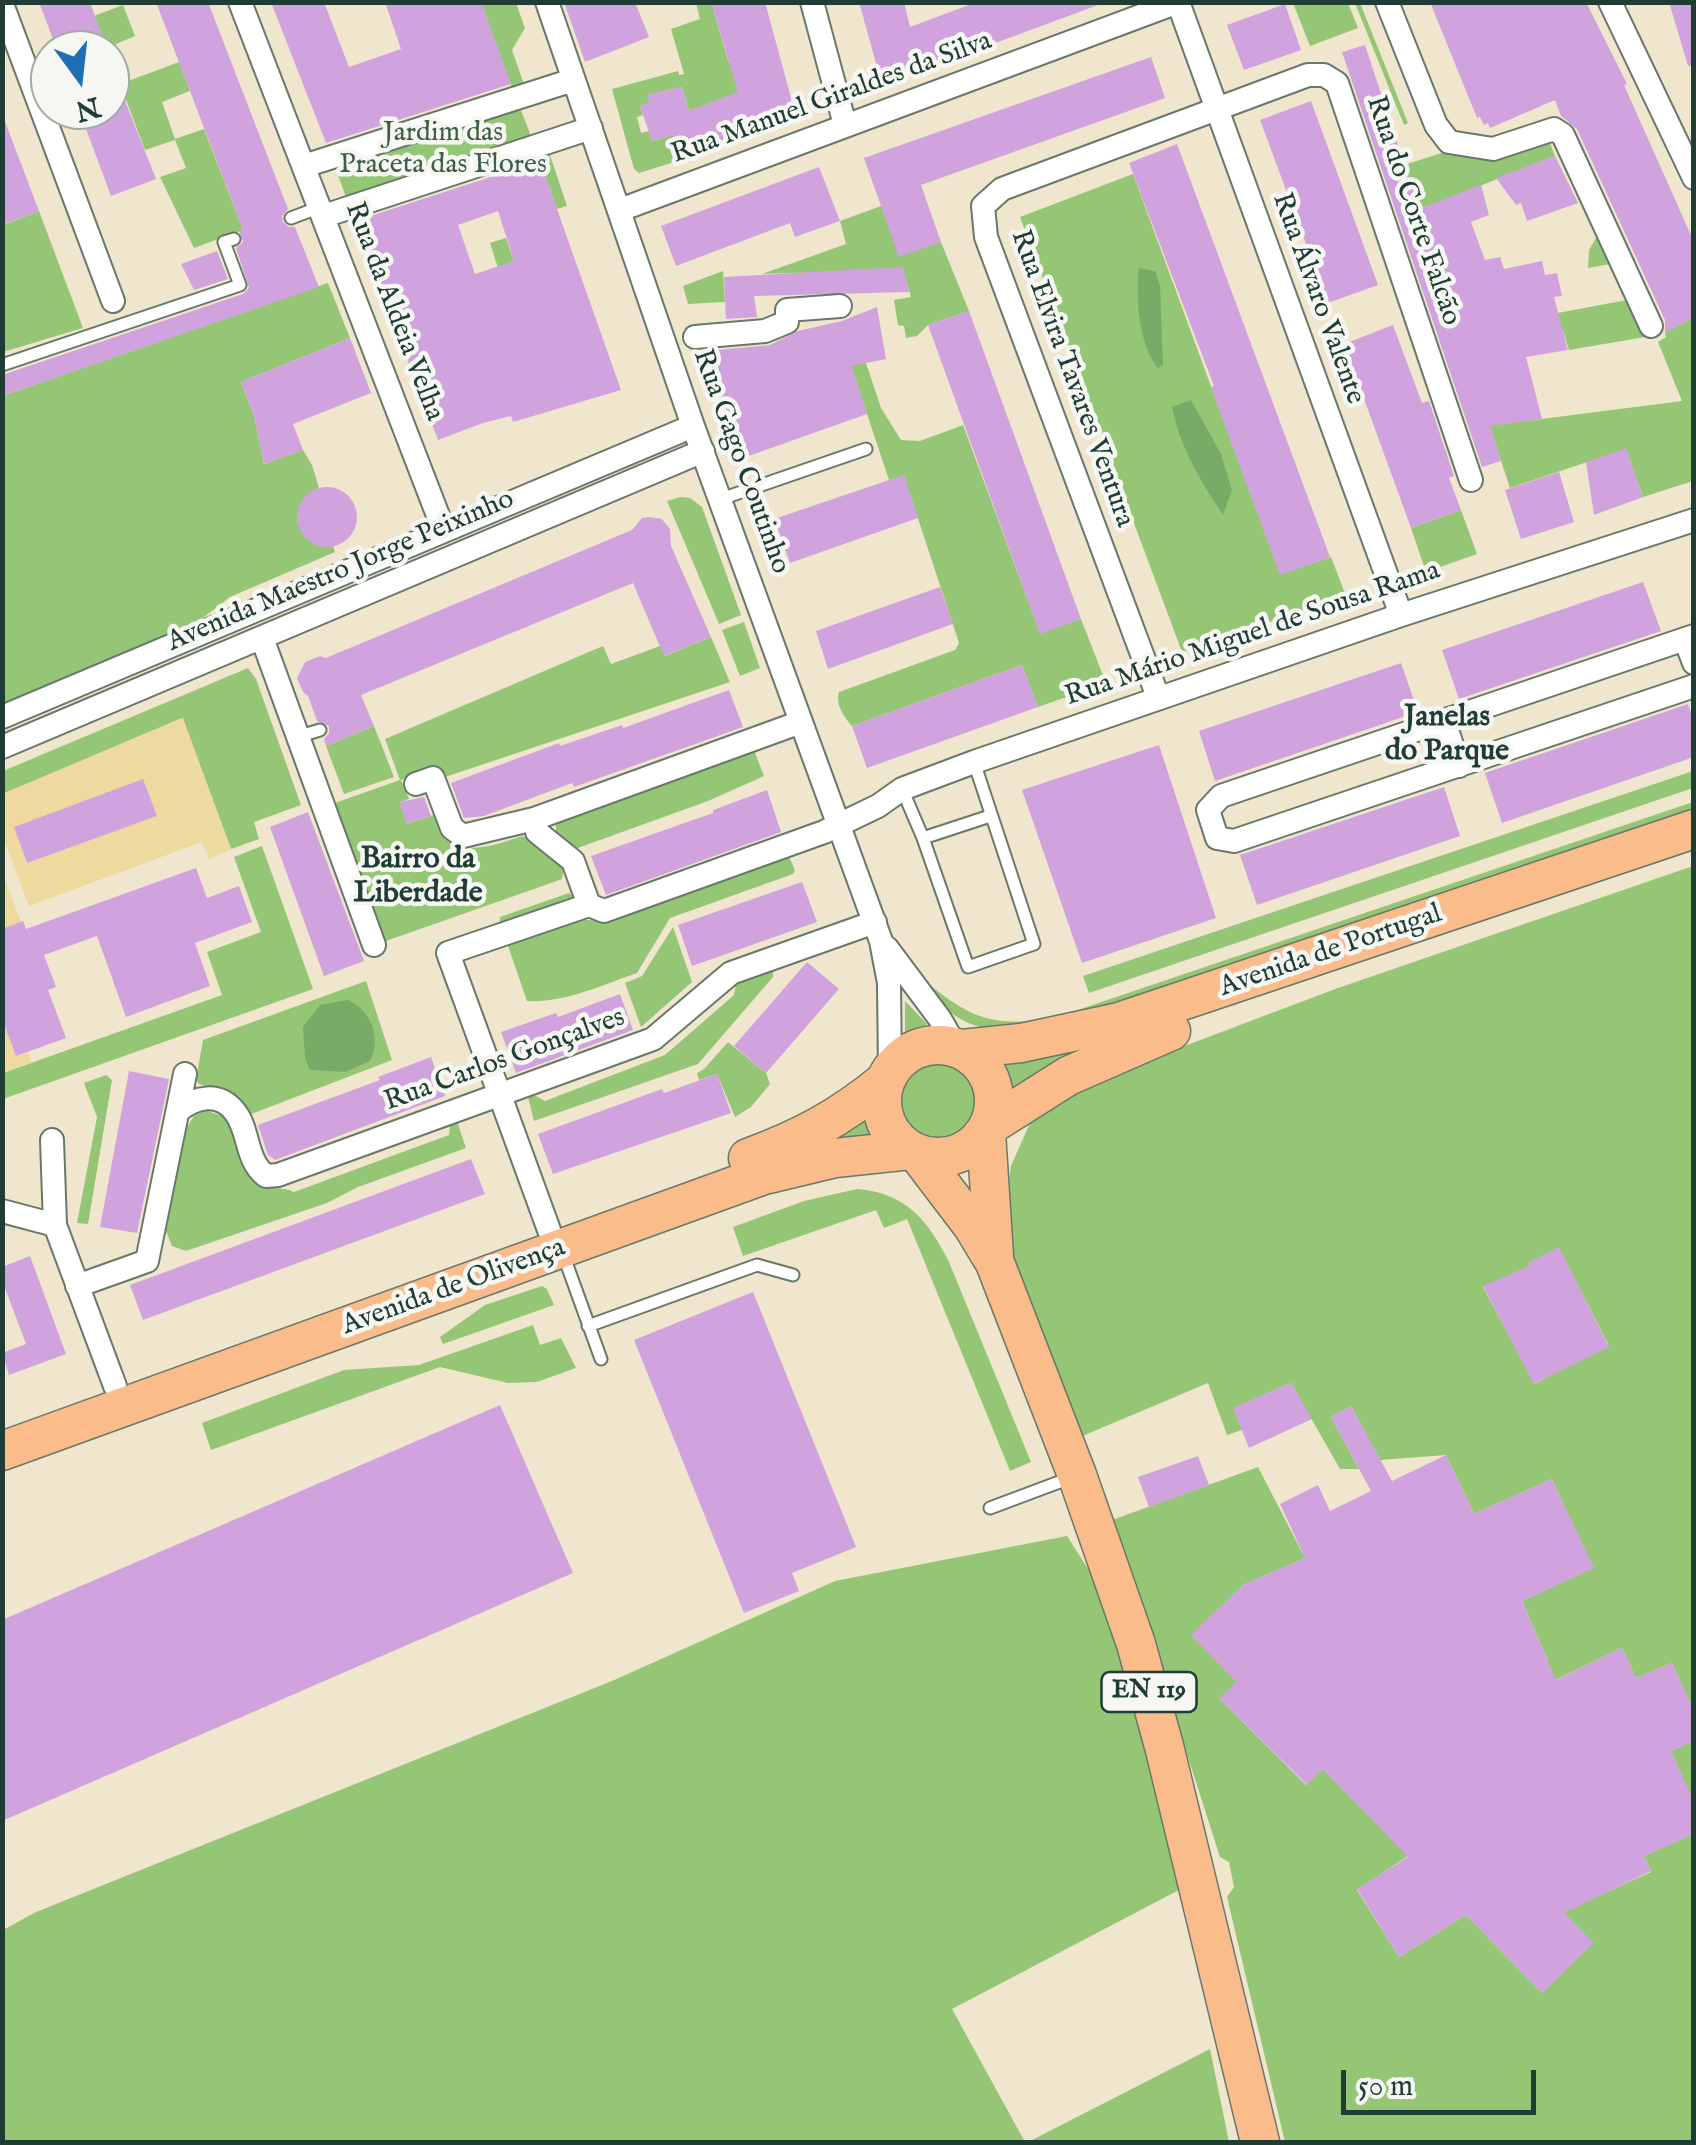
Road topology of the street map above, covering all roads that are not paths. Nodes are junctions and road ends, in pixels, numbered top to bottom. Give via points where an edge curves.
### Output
1 (240, 2) edge
2 (546, 2) edge
3 (812, 2) edge
4 (1178, 2) edge
5 (1387, 2) edge
6 (1610, 2) edge
7 (2, 4) edge
8 (574, 80) junction
9 (1216, 108) junction
10 (845, 126) junction
11 (591, 128) junction
12 (304, 166) junction
13 (1694, 178) edge
14 (620, 210) junction
15 (322, 211) junction
16 (291, 218) dead end
17 (234, 239) dead end
18 (114, 301) dead end
19 (840, 306) dead end
20 (1652, 326) dead end
21 (696, 337) dead end
22 (2, 365) edge
23 (693, 426) junction
24 (866, 449) dead end
25 (703, 451) junction
26 (1472, 480) dead end
27 (721, 499) junction
28 (1694, 520) edge
29 (444, 531) junction
30 (1402, 615) junction
31 (1689, 637) edge
32 (262, 638) junction
33 (1694, 664) edge
34 (1694, 686) edge
35 (1158, 697) junction
36 (2, 717) edge
37 (1444, 720) junction
38 (801, 722) junction
39 (2, 747) edge
40 (974, 762) junction
41 (1459, 766) junction
42 (416, 784) dead end
43 (902, 789) junction
44 (990, 816) junction
45 (534, 820) junction
46 (838, 822) junction
47 (1694, 829) edge
48 (923, 838) junction
49 (1694, 851) edge
50 (588, 905) junction
51 (878, 932) junction
52 (374, 945) dead end
53 (959, 1048) junction
54 (185, 1074) dead end
55 (888, 1076) junction
56 (500, 1095) junction
57 (178, 1111) junction
58 (988, 1129) junction
59 (52, 1140) dead end
60 (915, 1152) junction
61 (2, 1212) edge
62 (54, 1225) junction
63 (555, 1240) junction
64 (995, 1263) junction
65 (793, 1275) dead end
66 (77, 1286) junction
67 (588, 1326) junction
68 (601, 1358) dead end
69 (115, 1386) junction
70 (2, 1427) edge
71 (2, 1450) edge
72 (1077, 1475) junction
73 (990, 1508) dead end
74 (1259, 2140) edge

1 - 12 street, Rua da Aldeia Velha
2 - 8 street, Rua Gago Coutinho
3 - 10 street
4 - 9 street, Rua Álvaro Valente
4 - 10 street, Rua Manuel Giraldes da Silva
5 - 20 street via 1449,142 1493,149 1554,129 1563,135
6 - 13 street
7 - 18 street
8 - 11 street, Rua Gago Coutinho
8 - 12 street
9 - 26 street, Rua do Corte Falcão via 1308,75 1324,74 1337,83
9 - 30 street, Rua Álvaro Valente
9 - 35 street, Rua Elvira Tavares Ventura via 1002,189 983,206 986,236
10 - 14 street, Rua Manuel Giraldes da Silva
11 - 14 street, Rua Gago Coutinho
11 - 15 street
12 - 15 street, Rua da Aldeia Velha
14 - 23 street, Rua Gago Coutinho
15 - 16 lane
15 - 29 street, Rua da Aldeia Velha
17 - 22 lane via 224,242 240,285
19 - 21 street via 787,310 788,322 766,331
23 - 25 street, Rua Gago Coutinho
23 - 29 street, Avenida Maestro Jorge Peixinho
24 - 27 lane
25 - 27 street, Rua Gago Coutinho
25 - 32 street, Avenida Maestro Jorge Peixinho
27 - 38 street, Rua Gago Coutinho
28 - 30 street, Rua Mário Miguel de Sousa Rama
29 - 36 street, Avenida Maestro Jorge Peixinho
30 - 35 street, Rua Mário Miguel de Sousa Rama
31 - 33 street
31 - 37 street
32 - 39 street, Avenida Maestro Jorge Peixinho
32 - 52 street via 310,733 324,804
34 - 41 street
35 - 40 street, Rua Mário Miguel de Sousa Rama
37 - 41 street
37 - 41 street via 1221,796 1208,810 1218,838 1234,842
38 - 45 street
38 - 46 street, Rua Gago Coutinho
40 - 43 street, Rua Mário Miguel de Sousa Rama
40 - 44 lane
42 - 45 street via 433,778 452,828 463,836
43 - 46 street, Rua Mário Miguel de Sousa Rama
43 - 48 lane
44 - 48 lane
44 - 48 lane via 1034,944 968,967
45 - 50 street via 538,832 574,860
46 - 50 street, Rua Mário Miguel de Sousa Rama via 604,912
46 - 51 street, Rua Gago Coutinho
47 - 53 main road, Avenida de Portugal via 1119,1022 1021,1043
49 - 58 main road, Avenida de Portugal via 1144,1040 1068,1076
50 - 56 street, Rua Mário Miguel de Sousa Rama via 448,953
51 - 53 street, Rua Gago Coutinho
51 - 55 street, Rua Gago Coutinho via 889,983
51 - 56 street, Rua Carlos Gonçalves via 731,972 653,1039
53 - 55 main road via 919,1048
53 - 58 main road via 977,1059 994,1090
54 - 57 street
55 - 60 main road via 882,1097 888,1128
55 - 63 main road, Avenida de Olivença via 846,1113 794,1140
56 - 57 street, Rua Carlos Gonçalves via 266,1176 256,1168 235,1111 214,1098 193,1099
56 - 63 street
57 - 66 street via 148,1261
58 - 60 main road via 956,1154
58 - 64 main road, EN 119
59 - 62 street
60 - 63 main road, Avenida de Olivença via 834,1158 764,1175
60 - 64 main road, EN 119
61 - 62 street
62 - 66 street
63 - 67 lane
63 - 69 main road, Avenida de Olivença
63 - 71 main road, Avenida de Olivença
64 - 72 main road, EN 119
65 - 67 lane via 756,1265
66 - 69 street
67 - 68 lane
69 - 70 main road, Avenida de Olivença
72 - 73 lane
72 - 74 main road, EN 119 via 1136,1644

